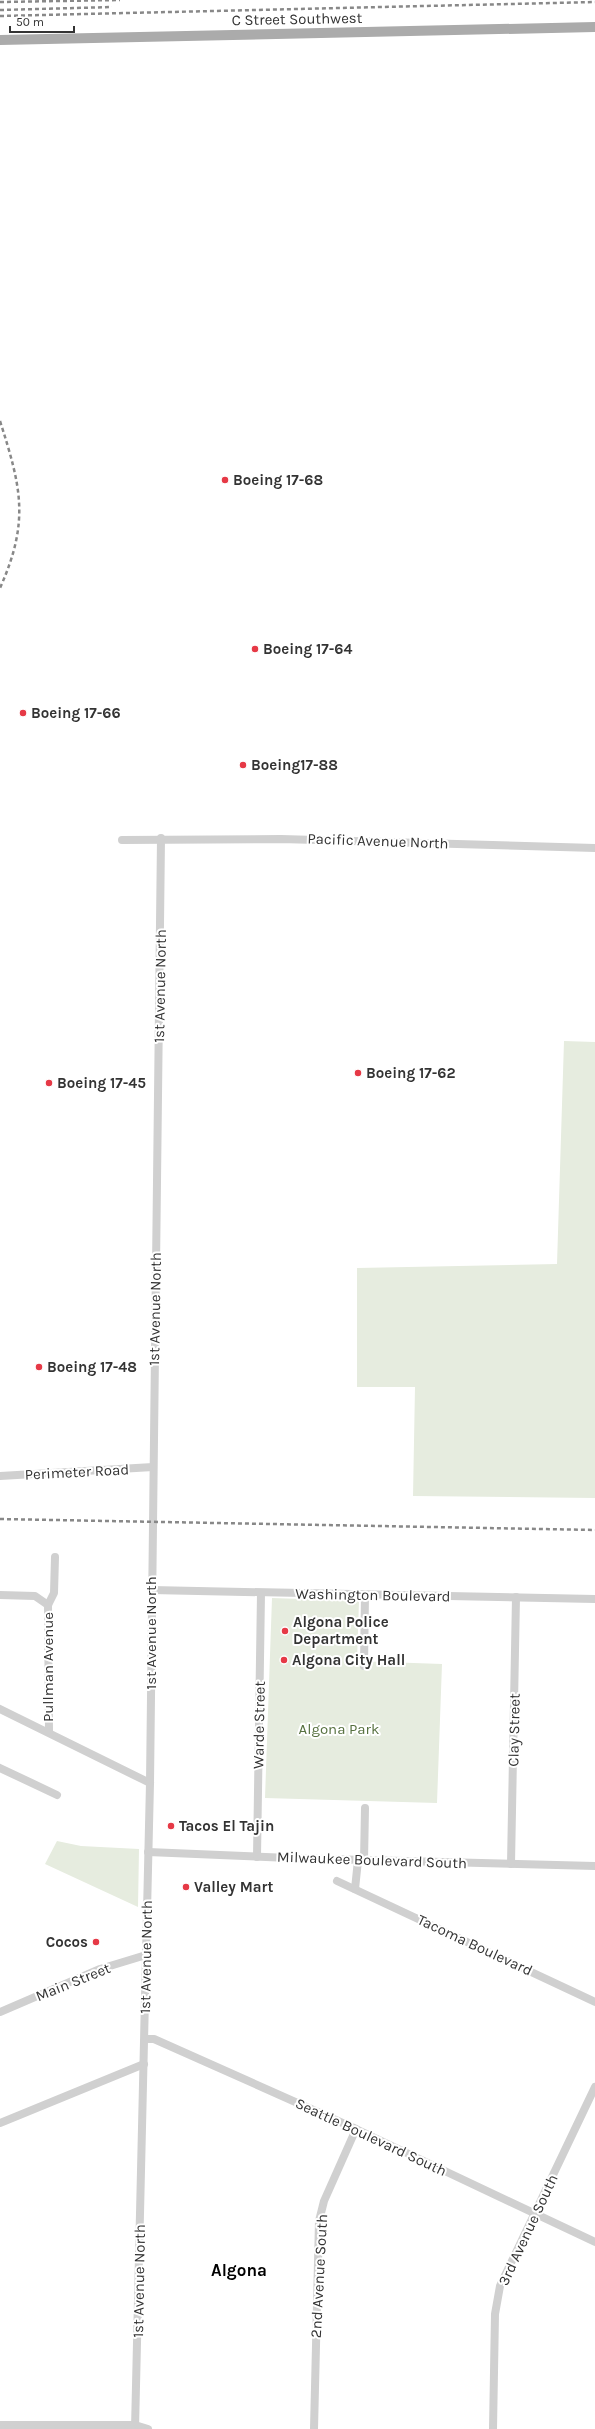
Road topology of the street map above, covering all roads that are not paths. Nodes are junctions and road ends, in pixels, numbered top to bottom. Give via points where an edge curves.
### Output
1 (595, 28) edge
2 (0, 40) edge
3 (161, 838) junction
4 (122, 840) dead end
5 (595, 848) edge
6 (153, 1467) junction
7 (0, 1476) edge
8 (55, 1557) dead end
9 (151, 1590) junction
10 (261, 1593) junction
11 (0, 1595) edge
12 (365, 1595) junction
13 (516, 1597) junction
14 (595, 1599) edge
15 (48, 1605) junction
16 (364, 1666) dead end
17 (0, 1709) edge
18 (49, 1732) junction
19 (0, 1768) edge
20 (150, 1783) junction
21 (57, 1795) dead end
22 (365, 1808) dead end
23 (148, 1852) junction
24 (256, 1857) junction
25 (361, 1860) junction
26 (511, 1864) junction
27 (595, 1866) edge
28 (336, 1881) dead end
29 (355, 1889) junction
30 (146, 1955) junction
31 (595, 2002) edge
32 (0, 2012) edge
33 (145, 2039) junction
34 (144, 2064) junction
35 (595, 2087) edge
36 (0, 2123) edge
37 (356, 2129) junction
38 (535, 2214) junction
39 (595, 2242) edge
40 (0, 2425) edge
41 (135, 2427) edge
42 (148, 2429) edge
43 (314, 2429) edge
44 (493, 2429) edge

1 - 2 main road, C Street Southwest
3 - 4 street, Pacific Avenue North
3 - 5 street, Pacific Avenue North via 281,838
3 - 6 street, 1st Avenue North
6 - 7 street, Perimeter Road
6 - 9 street, 1st Avenue North
8 - 15 street, Pullman Avenue via 54,1593
9 - 10 street, Washington Boulevard
9 - 20 street, 1st Avenue North
10 - 12 street, Washington Boulevard
10 - 24 street, Warde Street
11 - 15 street via 36,1596
12 - 13 street, Washington Boulevard
12 - 16 street
13 - 14 street, Washington Boulevard
13 - 26 street, Clay Street
15 - 18 street, Pullman Avenue
17 - 18 street
18 - 20 street
19 - 21 street
20 - 23 street, 1st Avenue North
22 - 25 street
23 - 24 street, Milwaukee Boulevard South
23 - 30 street, 1st Avenue North
24 - 25 street, Milwaukee Boulevard South
25 - 26 street, Milwaukee Boulevard South
25 - 29 street
26 - 27 street, Milwaukee Boulevard South
28 - 29 street, Tacoma Boulevard
29 - 31 street, Tacoma Boulevard
30 - 32 street, Main Street via 100,1969
30 - 33 street, 1st Avenue North
33 - 34 street, 1st Avenue North
33 - 37 street, Seattle Boulevard South via 154,2039
34 - 36 street
34 - 41 street, 1st Avenue North
35 - 38 street, 3rd Avenue South
37 - 38 street, Seattle Boulevard South
37 - 43 street, 2nd Avenue South via 324,2201 319,2221
38 - 39 street, Seattle Boulevard South
38 - 44 street, 3rd Avenue South via 505,2272 497,2300
40 - 41 street
41 - 42 street

